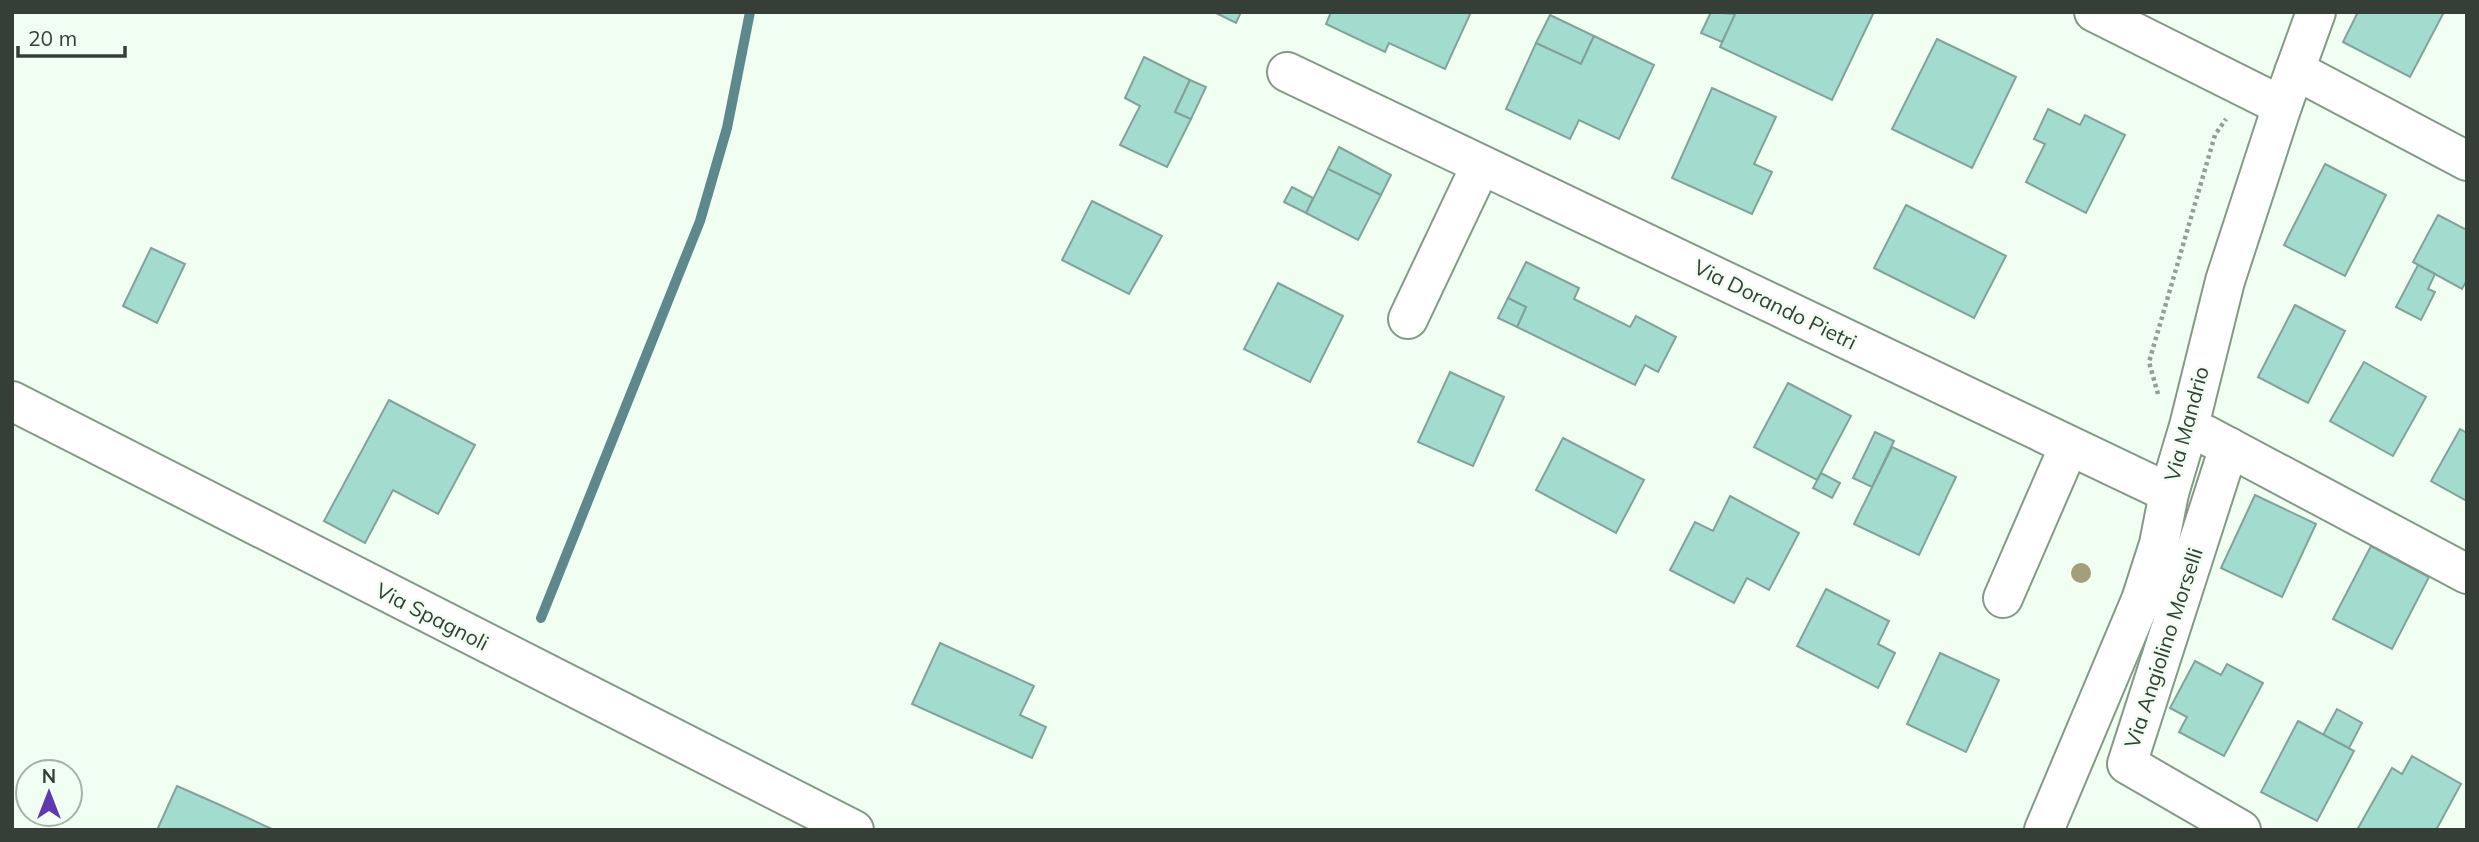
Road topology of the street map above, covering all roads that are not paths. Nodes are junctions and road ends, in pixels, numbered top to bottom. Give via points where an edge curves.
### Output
1 (2094, 12) edge
2 (2316, 12) edge
3 (2294, 70) junction
4 (1287, 72) dead end
5 (2282, 106) junction
6 (2467, 161) edge
7 (1481, 165) junction
8 (1408, 319) dead end
9 (12, 401) edge
10 (2189, 426) junction
11 (2069, 446) junction
12 (2229, 446) junction
13 (2169, 494) junction
14 (2467, 574) edge
15 (2003, 598) dead end
16 (854, 830) edge
17 (2044, 830) edge
18 (2241, 830) edge

1 - 5 street
2 - 3 street, Via Mandrio
3 - 5 street, Via Mandrio
3 - 6 street
4 - 7 street, Via Dorando Pietri
5 - 10 street, Via Mandrio via 2225,281
7 - 8 street
7 - 11 street, Via Dorando Pietri
9 - 16 street, Via Spagnoli
10 - 12 street
10 - 13 street, Via Mandrio
11 - 13 street, Via Dorando Pietri
11 - 15 street
12 - 14 street
12 - 18 street, Via Angiolino Morselli via 2127,764
13 - 17 street, Via Mandrio via 2141,600

